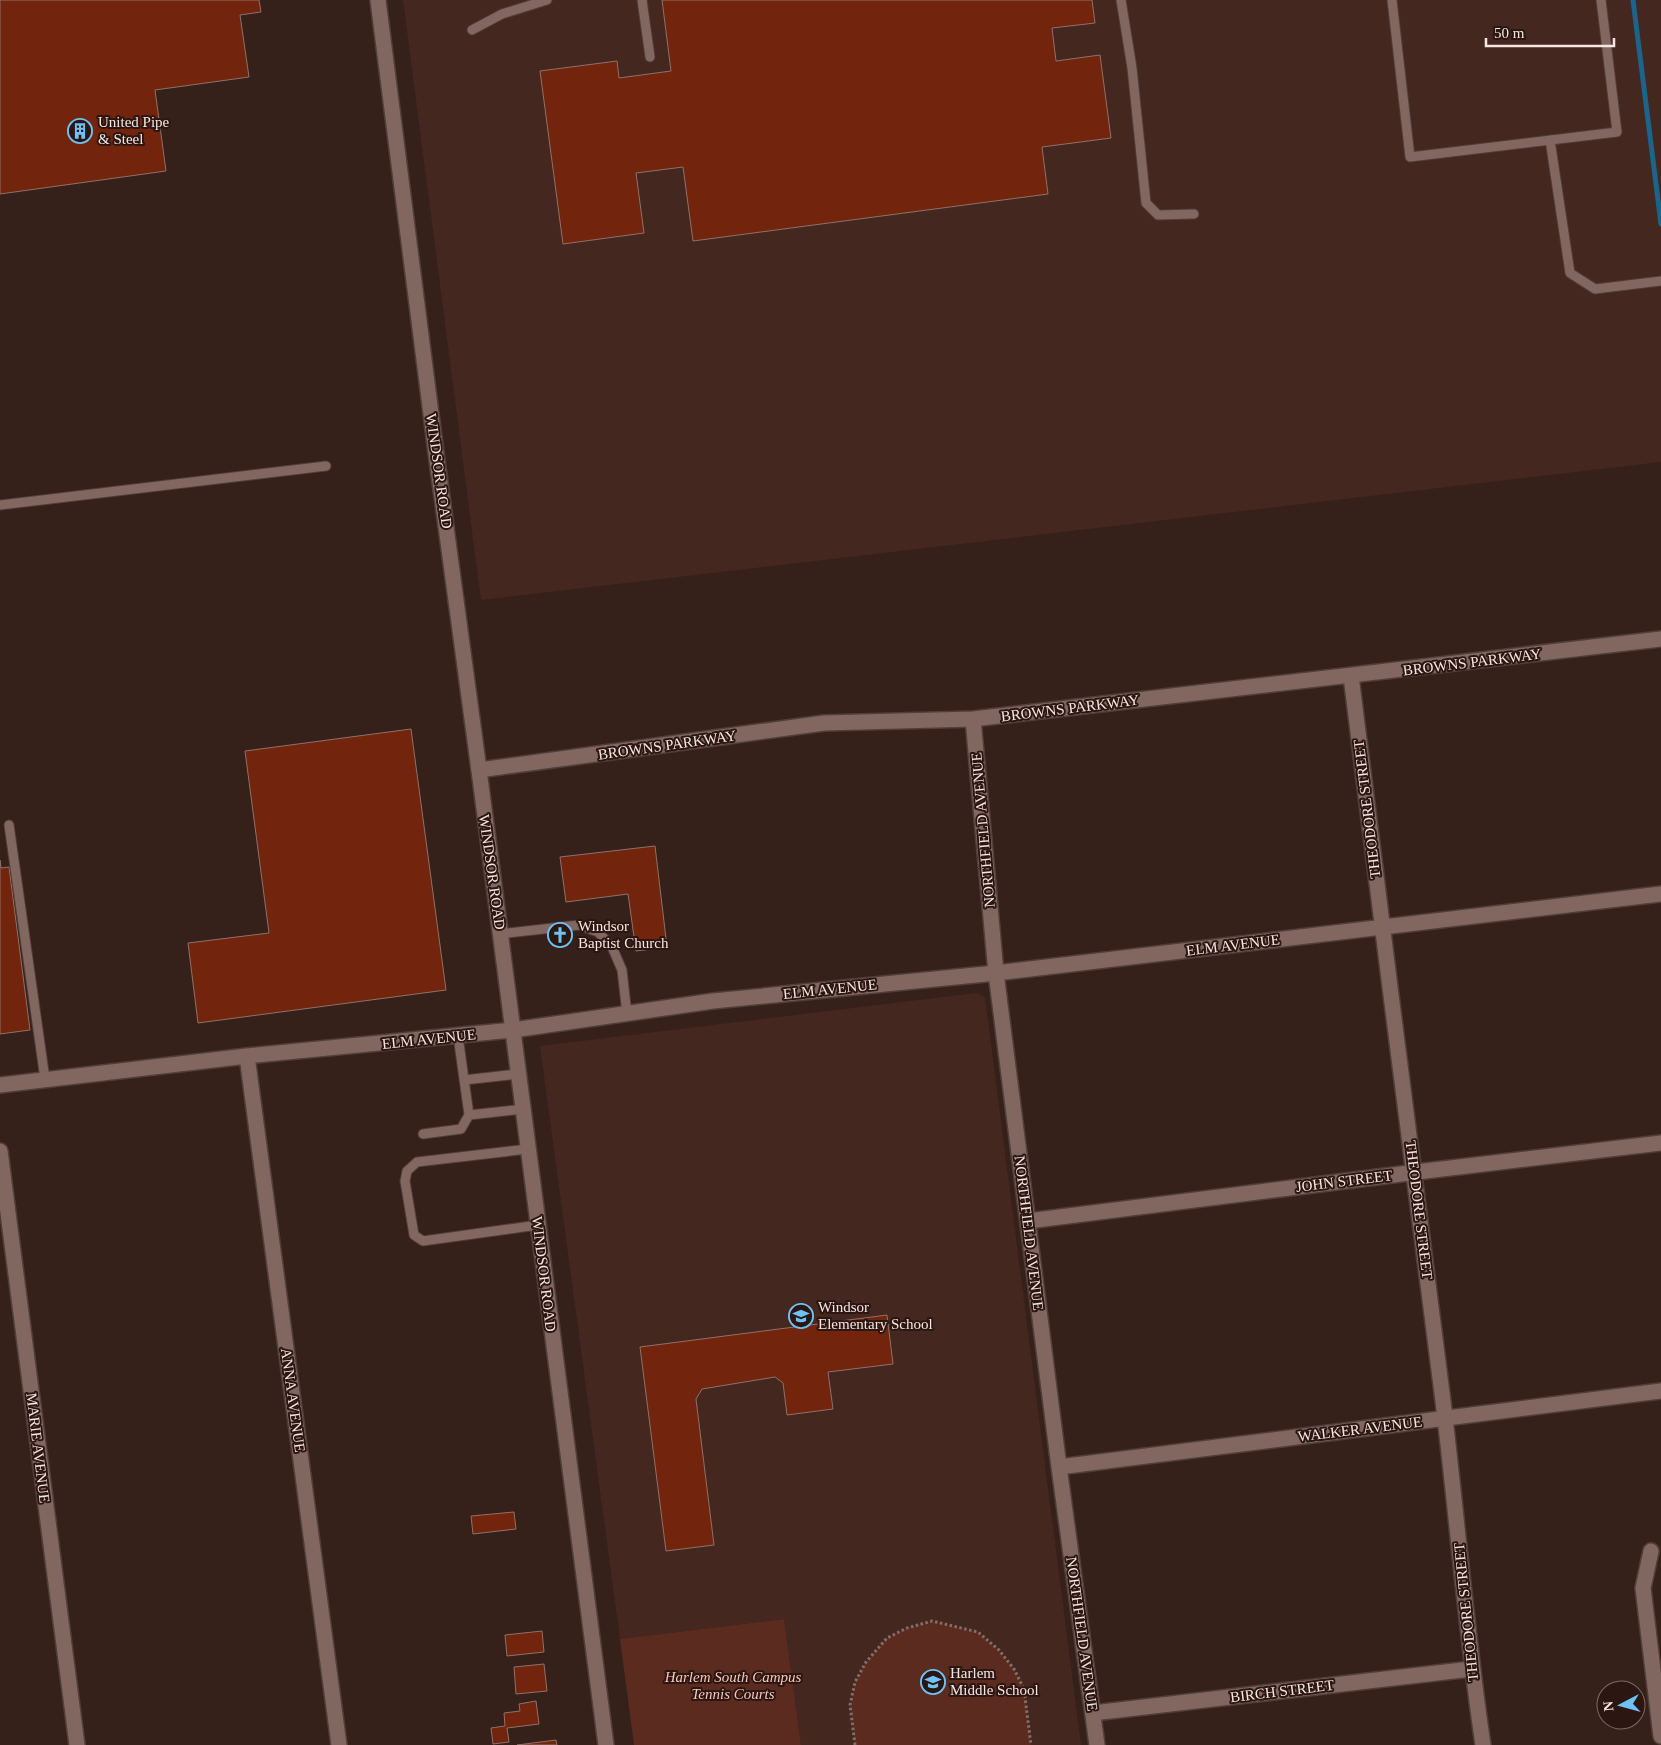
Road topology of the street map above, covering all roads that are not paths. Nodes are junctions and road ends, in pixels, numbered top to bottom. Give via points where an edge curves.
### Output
1 (378, 0) edge
2 (546, 0) edge
3 (642, 0) edge
4 (1121, 0) edge
5 (1392, 0) edge
6 (1601, 0) edge
7 (472, 30) dead end
8 (650, 57) dead end
9 (1550, 140) junction
10 (1194, 214) dead end
11 (1659, 281) edge
12 (326, 466) dead end
13 (0, 505) edge
14 (1661, 639) edge
15 (1351, 676) junction
16 (973, 719) junction
17 (479, 770) junction
18 (9, 826) dead end
19 (1661, 894) edge
20 (1381, 927) junction
21 (500, 934) junction
22 (996, 973) junction
23 (627, 1014) junction
24 (513, 1030) junction
25 (458, 1036) junction
26 (248, 1056) junction
27 (518, 1074) junction
28 (45, 1079) junction
29 (464, 1080) junction
30 (0, 1085) edge
31 (523, 1109) junction
32 (469, 1115) junction
33 (423, 1134) dead end
34 (1661, 1143) edge
35 (528, 1149) junction
36 (0, 1151) edge
37 (1414, 1172) junction
38 (1028, 1222) junction
39 (538, 1225) junction
40 (1661, 1391) edge
41 (1445, 1418) junction
42 (1059, 1467) junction
43 (1651, 1550) dead end
44 (1472, 1668) junction
45 (1093, 1714) junction
46 (1661, 1736) edge
47 (77, 1745) edge
48 (339, 1745) edge
49 (606, 1745) edge
50 (1097, 1745) edge
51 (1483, 1745) edge

1 - 17 street, WINDSOR ROAD
2 - 7 lane via 502,14
3 - 8 lane
4 - 10 lane via 1132,68 1146,203 1158,215
5 - 9 lane via 1410,156
6 - 9 lane via 1617,132
9 - 11 lane via 1570,273 1595,289
12 - 13 lane
14 - 15 street, BROWNS PARKWAY
15 - 16 street, BROWNS PARKWAY
15 - 20 street, THEODORE STREET
16 - 17 street, BROWNS PARKWAY via 824,723
16 - 22 street, NORTHFIELD AVENUE
17 - 21 street, WINDSOR ROAD
18 - 28 lane
19 - 20 street, ELM AVENUE
20 - 22 street, ELM AVENUE
20 - 37 street, THEODORE STREET
21 - 23 lane via 579,925 598,932 612,947 622,970
21 - 24 street, WINDSOR ROAD
22 - 23 street, ELM AVENUE via 713,1001
22 - 38 street, NORTHFIELD AVENUE
23 - 24 street, ELM AVENUE
24 - 25 street, ELM AVENUE
24 - 27 street, WINDSOR ROAD
25 - 26 street, ELM AVENUE
25 - 29 lane
26 - 28 street, ELM AVENUE
26 - 48 street, ANNA AVENUE
27 - 29 lane
27 - 31 street, WINDSOR ROAD
28 - 30 street, ELM AVENUE
29 - 32 lane
31 - 32 lane
31 - 35 street, WINDSOR ROAD
32 - 33 lane via 461,1129
34 - 37 street, JOHN STREET
35 - 39 street, WINDSOR ROAD
35 - 39 lane via 417,1162 407,1171 405,1181 414,1235 423,1241
36 - 47 street, MARIE AVENUE
37 - 38 street, JOHN STREET
37 - 41 street, THEODORE STREET
38 - 42 street, NORTHFIELD AVENUE
39 - 49 street, WINDSOR ROAD
40 - 41 street, WALKER AVENUE
41 - 42 street, WALKER AVENUE
41 - 44 street, THEODORE STREET
42 - 45 street, NORTHFIELD AVENUE
43 - 46 street via 1643,1588
44 - 45 street, BIRCH STREET
44 - 51 street, THEODORE STREET
45 - 50 street, NORTHFIELD AVENUE

